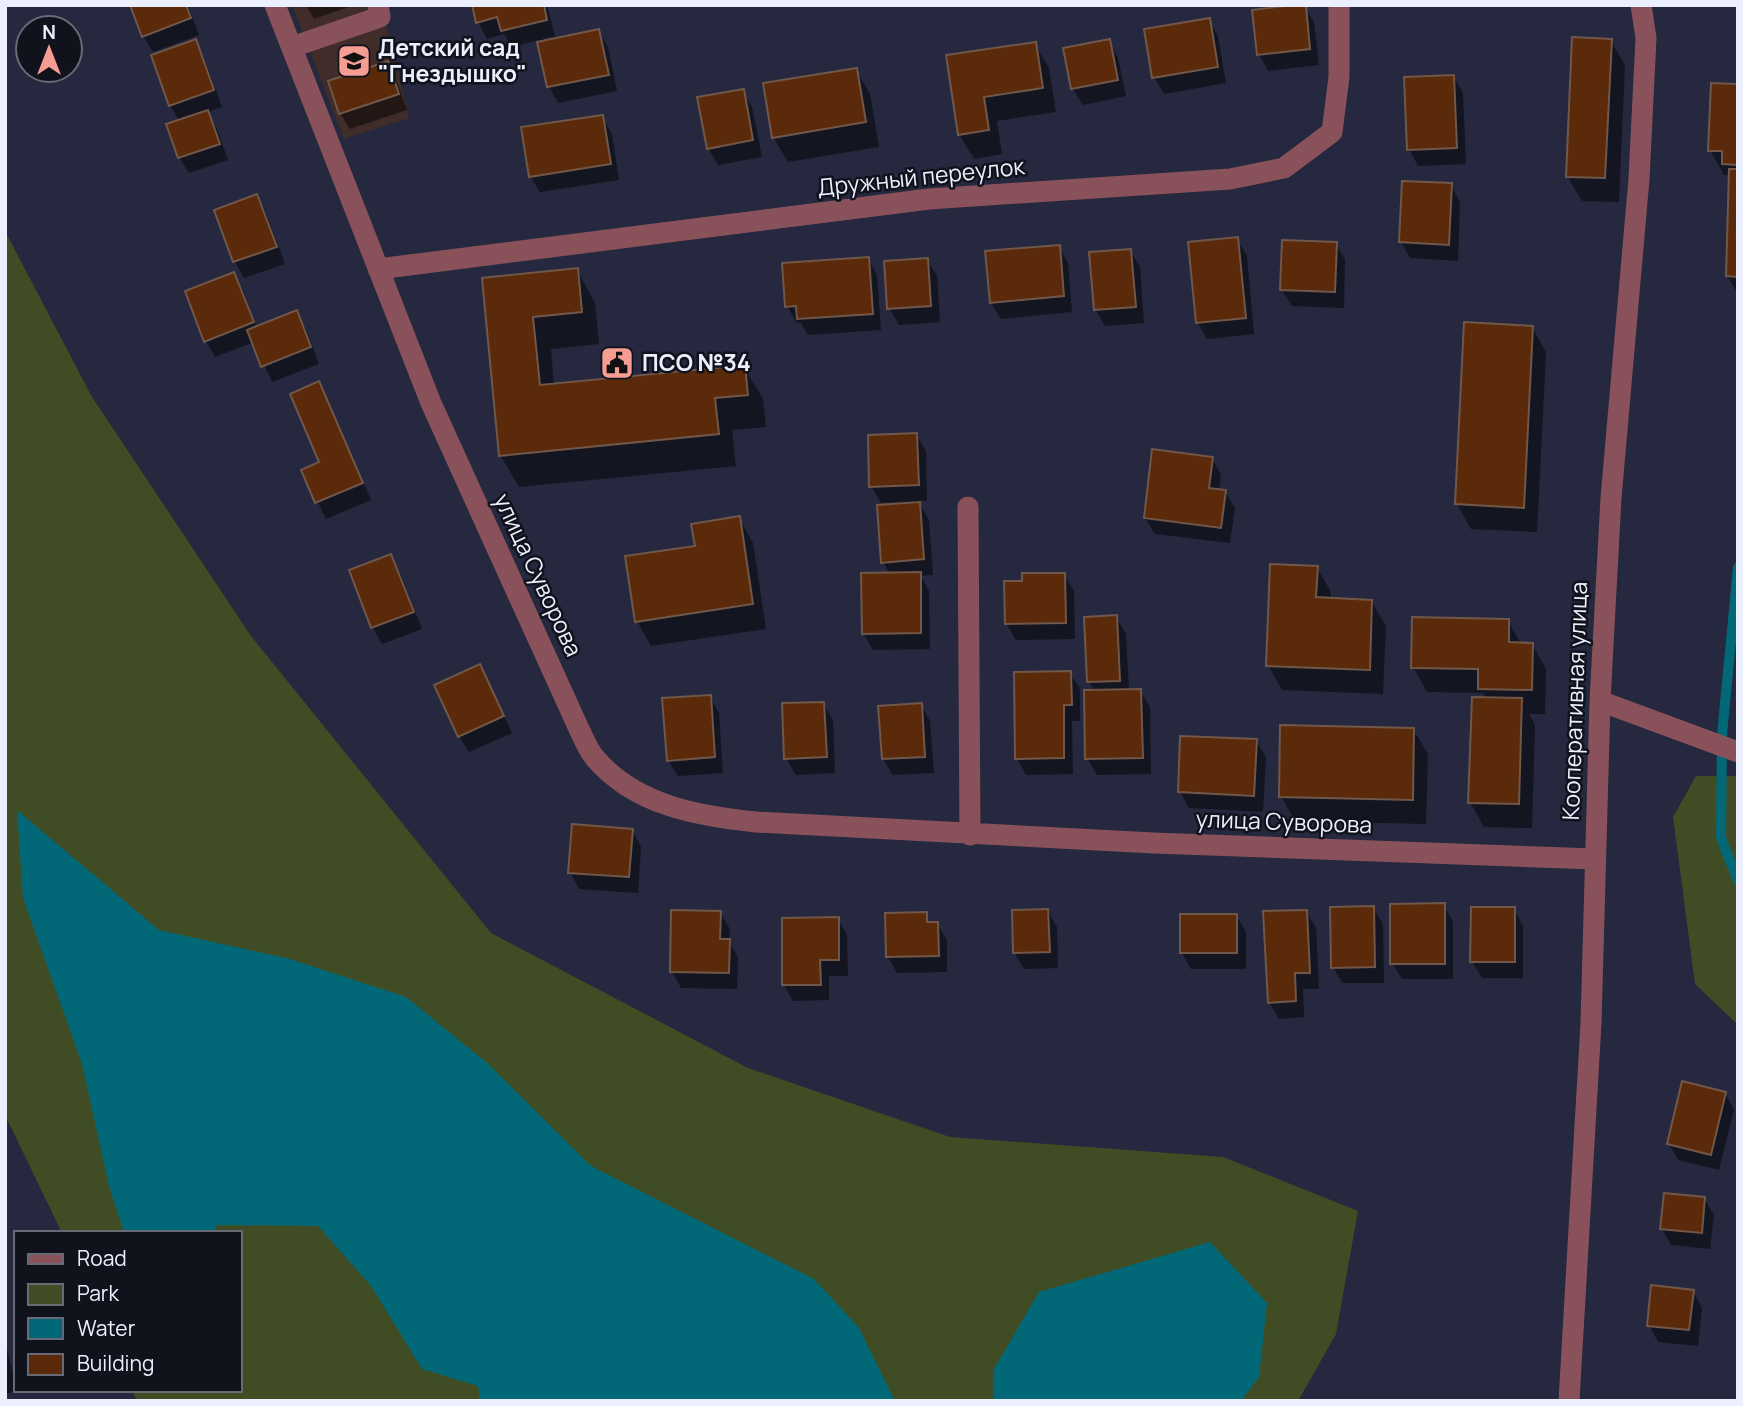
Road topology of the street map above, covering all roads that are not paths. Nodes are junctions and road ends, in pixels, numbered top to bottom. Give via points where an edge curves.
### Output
1 (275, 5) edge
2 (378, 5) edge
3 (1339, 5) edge
4 (1641, 5) edge
5 (292, 47) junction
6 (378, 269) junction
7 (968, 507) dead end
8 (1600, 701) junction
9 (1738, 752) edge
10 (970, 835) junction
11 (1595, 859) junction
12 (1569, 1401) edge

1 - 5 street, улица Суворова
2 - 5 street via 380,17
3 - 6 street, Дружный переулок via 1339,77 1332,132 1284,167 1230,179 929,199
4 - 8 street, Кооперативная улица via 1646,38 1639,179 1611,498
5 - 6 street, улица Суворова
6 - 10 street, улица Суворова via 431,403 579,729 593,755 613,776 641,795 716,818
7 - 10 street
8 - 9 street
8 - 11 street, Кооперативная улица
10 - 11 street, улица Суворова
11 - 12 street, Кооперативная улица via 1591,1023

